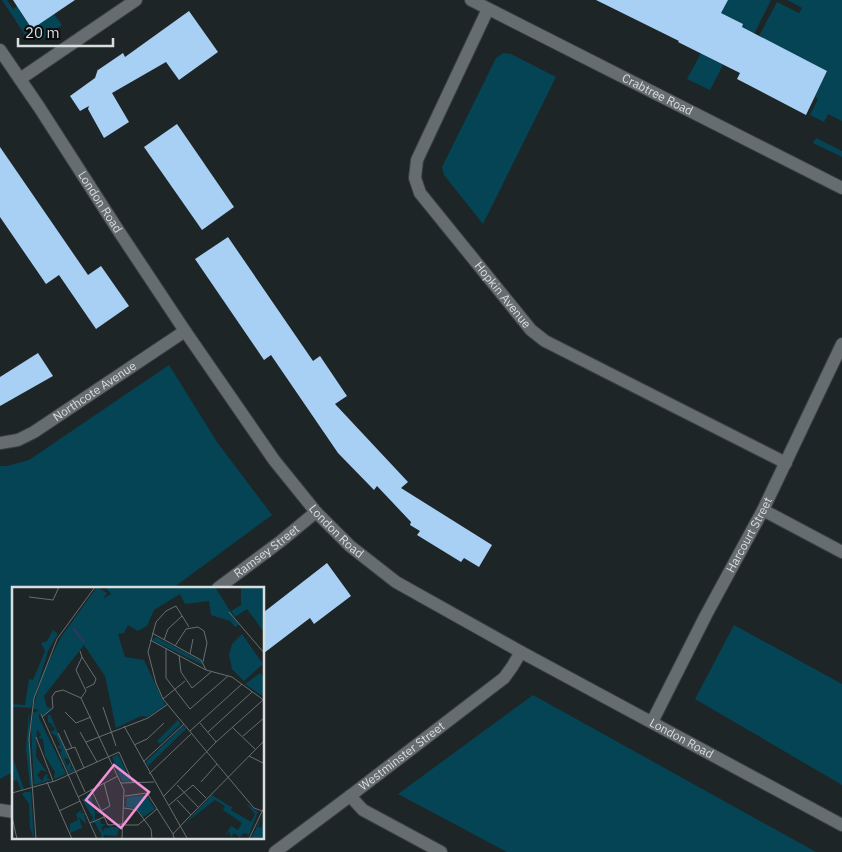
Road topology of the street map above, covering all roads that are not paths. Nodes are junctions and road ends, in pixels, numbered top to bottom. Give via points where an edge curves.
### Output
1 (136, 0) edge
2 (471, 0) edge
3 (488, 9) junction
4 (2, 59) edge
5 (20, 79) junction
6 (842, 188) edge
7 (185, 331) junction
8 (842, 344) edge
9 (0, 443) edge
10 (786, 462) junction
11 (763, 510) junction
12 (316, 512) junction
13 (842, 552) edge
14 (219, 587) edge
15 (520, 652) junction
16 (652, 722) junction
17 (350, 796) junction
18 (842, 825) edge
19 (275, 852) edge
20 (441, 852) edge

1 - 5 street
2 - 3 street, Crabtree Road
3 - 6 street, Crabtree Road
3 - 10 street, Hopkin Avenue via 417,160 415,178 420,193 531,330
4 - 5 street, London Road
5 - 7 street, London Road
7 - 9 street, Northcote Avenue via 34,432 18,440
7 - 12 street, London Road via 274,460
8 - 10 street, Harcourt Street
10 - 11 street, Harcourt Street
11 - 13 street
11 - 16 street, Harcourt Street
12 - 14 street, Ramsey Street
12 - 15 street, London Road via 350,546 396,582
15 - 16 street, London Road
15 - 17 street, Westminster Street via 504,678
16 - 18 street, London Road
17 - 19 street, Westminster Street
17 - 20 street via 362,810

